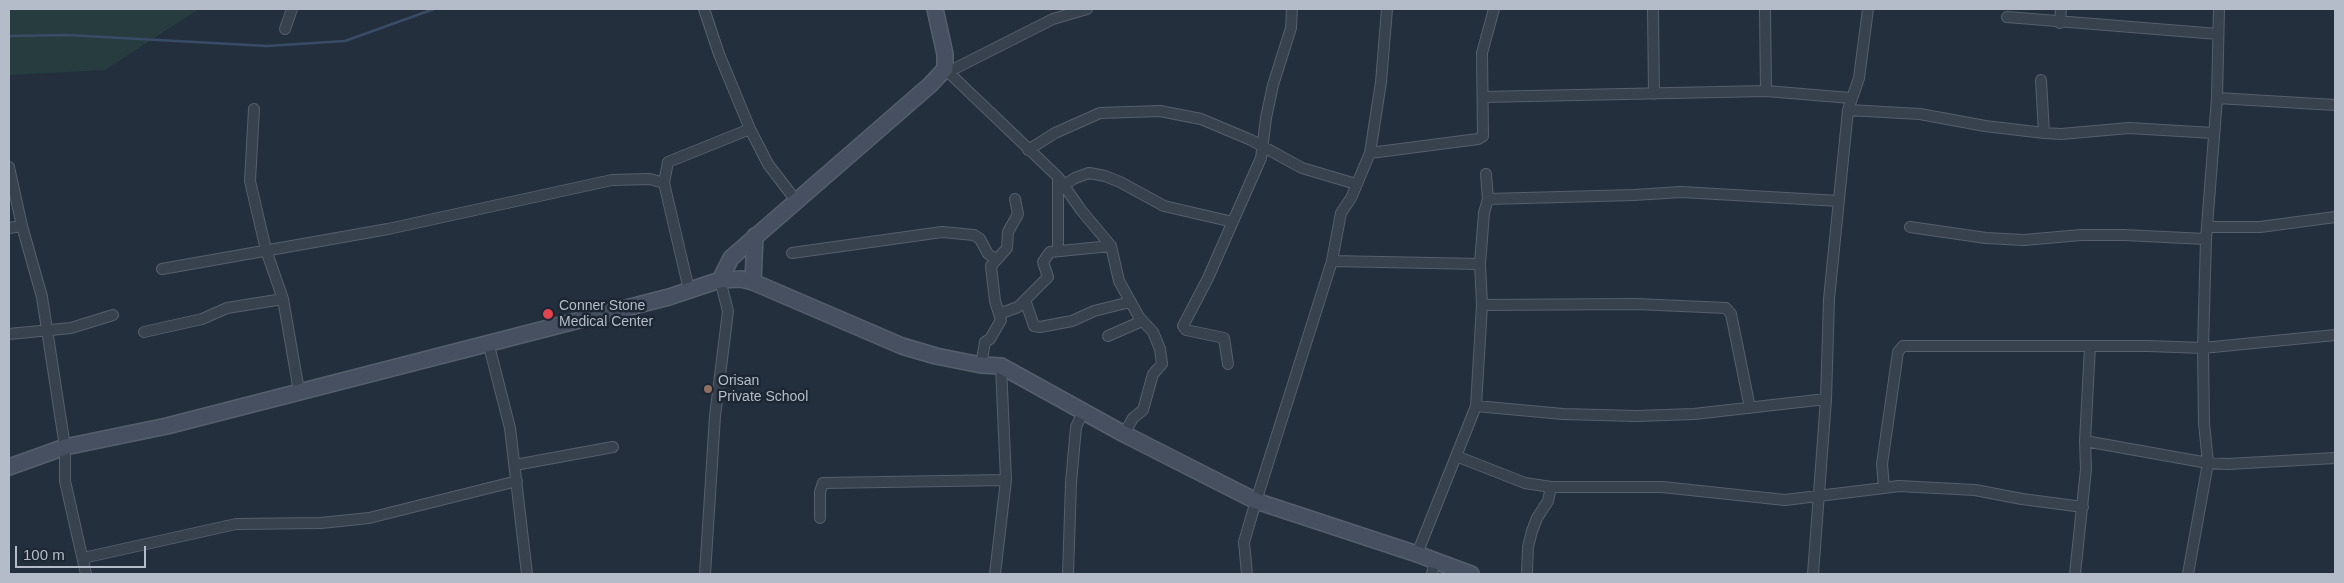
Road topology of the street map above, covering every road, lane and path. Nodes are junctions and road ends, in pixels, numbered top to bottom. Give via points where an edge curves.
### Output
1 (292, 9) edge
2 (704, 9) edge
3 (935, 9) edge
4 (1087, 9) edge
5 (1292, 9) edge
6 (1387, 9) edge
7 (1494, 9) edge
8 (1653, 9) edge
9 (1765, 9) edge
10 (1868, 9) edge
11 (2061, 9) edge
12 (2219, 9) edge
13 (2007, 17) dead end
14 (2060, 23) junction
15 (285, 29) dead end
16 (2218, 34) junction
17 (946, 70) junction
18 (2041, 80) dead end
19 (1766, 91) junction
20 (1654, 94) junction
21 (1483, 97) junction
22 (1851, 98) junction
23 (2217, 98) junction
24 (2335, 105) edge
25 (254, 109) dead end
26 (1848, 110) junction
27 (750, 129) junction
28 (2044, 133) junction
29 (2214, 133) junction
30 (1262, 147) junction
31 (1028, 150) junction
32 (1370, 153) junction
33 (9, 167) edge
34 (1486, 174) dead end
35 (1061, 181) junction
36 (664, 182) junction
37 (1356, 184) junction
38 (1015, 199) dead end
39 (1488, 199) junction
40 (1839, 201) junction
41 (797, 202) junction
42 (2335, 217) edge
43 (1233, 222) junction
44 (22, 226) junction
45 (1910, 227) dead end
46 (2208, 227) junction
47 (9, 228) edge
48 (755, 236) junction
49 (2206, 239) junction
50 (1111, 246) junction
51 (266, 250) junction
52 (1058, 250) junction
53 (792, 253) dead end
54 (996, 259) junction
55 (1332, 261) junction
56 (1480, 264) junction
57 (162, 269) dead end
58 (720, 280) junction
59 (753, 282) junction
60 (689, 290) junction
61 (283, 299) junction
62 (1025, 300) junction
63 (1130, 302) junction
64 (1482, 305) junction
65 (999, 314) junction
66 (114, 315) dead end
67 (1142, 321) junction
68 (47, 331) junction
69 (144, 332) dead end
70 (9, 334) edge
71 (2335, 335) edge
72 (1108, 336) dead end
73 (488, 342) junction
74 (2090, 346) junction
75 (2203, 348) junction
76 (1228, 364) dead end
77 (981, 365) junction
78 (1000, 366) junction
79 (300, 391) junction
80 (1826, 399) junction
81 (1476, 406) junction
82 (1750, 408) junction
83 (1083, 412) junction
84 (1124, 434) junction
85 (2085, 441) junction
86 (65, 447) junction
87 (613, 448) dead end
88 (1456, 456) junction
89 (2335, 458) edge
90 (2208, 463) junction
91 (515, 465) junction
92 (9, 467) edge
93 (1006, 480) junction
94 (518, 481) junction
95 (1551, 487) junction
96 (1884, 488) junction
97 (1819, 495) junction
98 (1256, 501) junction
99 (2083, 507) junction
100 (820, 518) dead end
101 (1418, 554) junction
102 (83, 558) junction
103 (1433, 568) edge
104 (1528, 572) dead end
105 (86, 574) edge
106 (527, 574) edge
107 (706, 574) edge
108 (995, 574) edge
109 (1068, 574) edge
110 (1247, 574) edge
111 (1471, 574) edge
112 (1812, 574) edge
113 (2075, 574) edge
114 (2188, 574) edge

1 - 15 street
2 - 27 street
3 - 17 main road
4 - 17 street via 1052,19
5 - 30 street via 1291,28 1267,110
6 - 32 street via 1381,82
7 - 21 street via 1482,53
8 - 20 street
9 - 19 street
10 - 22 street via 1859,78
11 - 14 street
12 - 16 street
13 - 14 street
14 - 16 street
16 - 23 street
17 - 31 street
17 - 41 main road
18 - 28 street
19 - 20 street
19 - 22 street
20 - 21 street
21 - 32 street via 1484,131 1478,139
22 - 26 street
23 - 24 street
23 - 29 street
25 - 51 street via 250,181
26 - 28 street via 1920,114
26 - 40 street
27 - 36 street via 668,162
27 - 41 street via 768,164
28 - 29 street via 2129,128
29 - 46 street
30 - 31 street via 1201,119 1160,111 1100,113 1054,133
30 - 37 street via 1302,168
30 - 43 street via 1262,158
31 - 35 street
32 - 37 street
33 - 44 street
34 - 39 street
35 - 43 street via 1089,173 1105,176 1164,206
35 - 50 street
35 - 52 street
36 - 51 street via 650,178 612,180 388,229
36 - 60 street
37 - 55 street via 1341,213
38 - 54 street via 1018,214 1008,232 1007,248
39 - 40 street via 1681,192
39 - 56 street
40 - 80 street via 1829,299
41 - 48 main road
42 - 46 street via 2260,227
43 - 76 street via 1183,326 1186,330 1224,338
44 - 47 street
44 - 68 street via 42,297
45 - 49 street via 2024,240 2081,235
46 - 49 street
48 - 58 main road via 731,258
48 - 59 main road
49 - 75 street
50 - 52 street
50 - 63 street via 1119,281
51 - 57 street
51 - 61 street
52 - 62 street via 1050,252 1043,262 1048,277
53 - 54 street via 942,232 974,235 988,254
54 - 65 street via 991,266
55 - 56 street
55 - 98 street
56 - 64 street
58 - 59 main road
58 - 60 main road
58 - 107 street via 728,311 715,416
59 - 77 main road via 902,346
60 - 73 main road via 669,298
61 - 69 street via 227,308 202,319
61 - 79 street
62 - 63 street via 1034,326 1040,327 1072,322 1094,310
62 - 65 street
63 - 67 street
64 - 81 street
64 - 82 street via 1636,304 1726,308 1731,314
65 - 77 street via 1001,320 985,342
66 - 68 street via 71,328
67 - 72 street
67 - 84 street via 1153,332 1162,364 1153,374 1143,410 1133,418
68 - 70 street
68 - 86 street
71 - 75 street
73 - 79 main road
73 - 91 street via 510,428
74 - 75 street
74 - 85 street
74 - 96 street via 1903,346 1898,352 1882,464
75 - 90 street
77 - 78 main road
78 - 83 main road
78 - 93 street
79 - 86 main road via 167,426
80 - 82 street
80 - 97 street
81 - 82 street via 1563,414 1636,416
81 - 88 street
83 - 84 main road
83 - 109 street via 1076,428 1074,446
84 - 98 main road
85 - 90 street
85 - 99 street
86 - 92 main road
86 - 102 street via 65,481
87 - 91 street
88 - 95 street via 1524,483
88 - 101 street
89 - 90 street via 2259,464
90 - 114 street
91 - 94 street
93 - 100 street via 823,483
93 - 108 street
94 - 102 street via 369,518 321,523 236,524
94 - 106 street
95 - 97 street via 1662,486 1785,500
95 - 104 street via 1548,501 1532,531
96 - 97 street
96 - 99 street via 1975,490
97 - 112 street
98 - 101 main road
98 - 110 street via 1244,542
99 - 113 street
101 - 103 main road
102 - 105 street
103 - 111 main road

